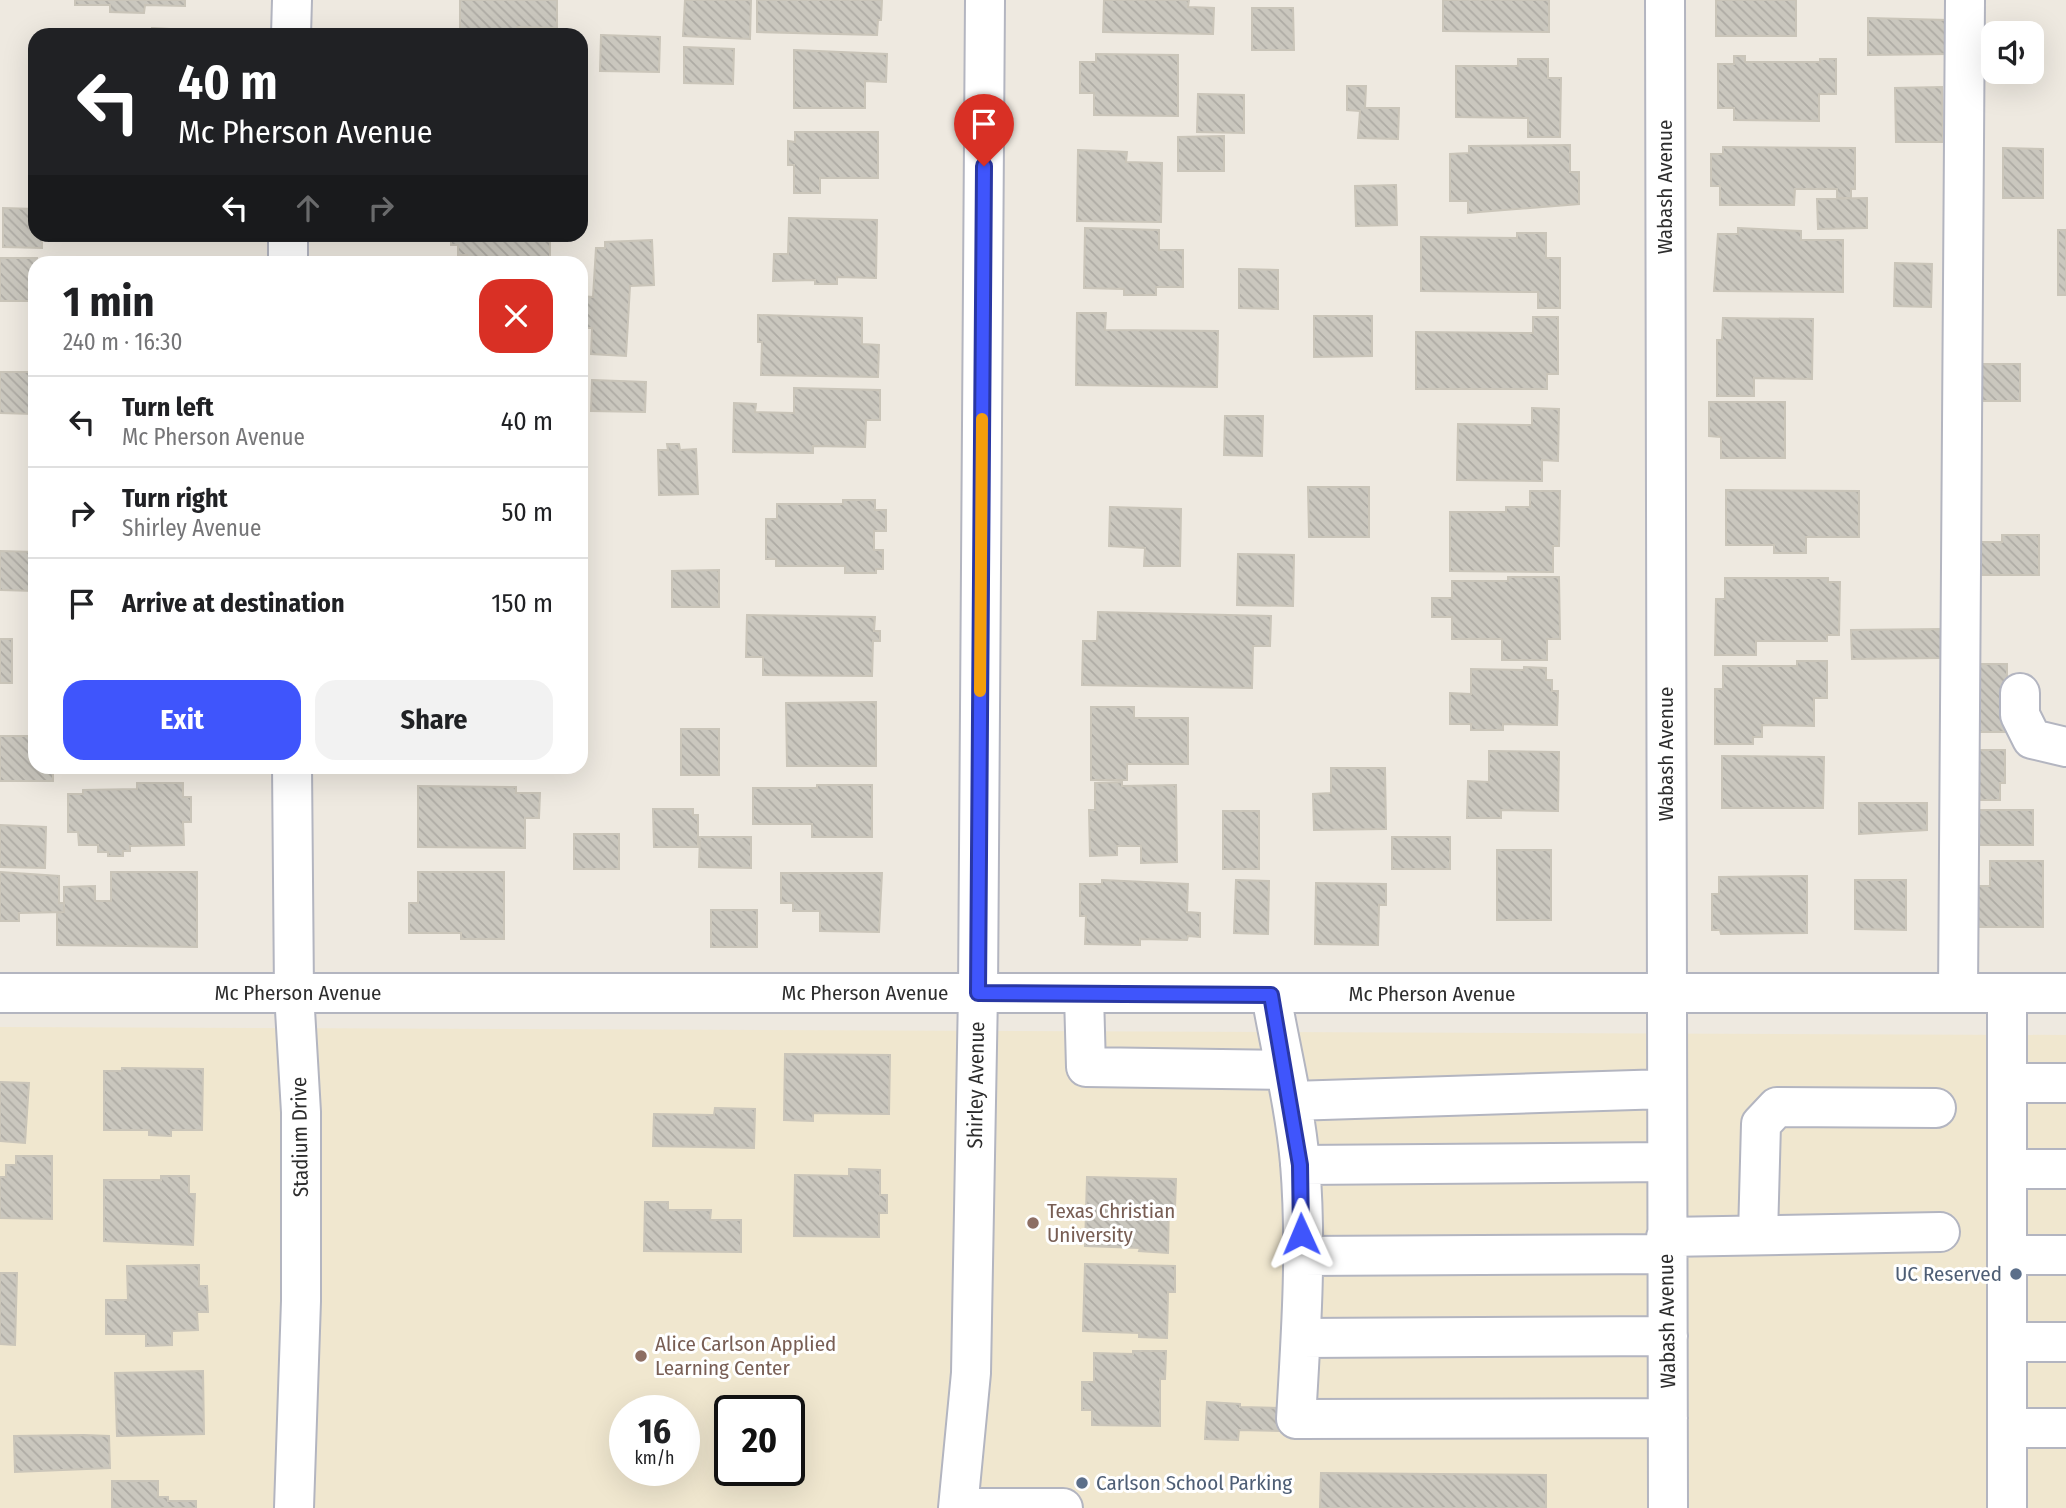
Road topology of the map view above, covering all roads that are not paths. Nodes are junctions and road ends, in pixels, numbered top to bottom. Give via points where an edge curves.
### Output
1 (292, 0) edge
2 (985, 0) edge
3 (1665, 0) edge
4 (1965, 0) edge
5 (291, 28) edge
6 (2020, 693) dead end
7 (2066, 747) edge
8 (292, 774) edge
9 (0, 993) edge
10 (294, 993) junction
11 (978, 993) junction
12 (1666, 993) junction
13 (1958, 993) junction
14 (2007, 993) junction
15 (2066, 993) edge
16 (1084, 995) junction
17 (1271, 995) junction
18 (2007, 1083) junction
19 (2066, 1083) edge
20 (1288, 1085) junction
21 (1666, 1089) junction
22 (1937, 1108) dead end
23 (1666, 1162) junction
24 (1300, 1165) junction
25 (2007, 1169) junction
26 (2066, 1169) edge
27 (1940, 1232) dead end
28 (1758, 1235) junction
29 (1666, 1245) junction
30 (2007, 1255) junction
31 (2066, 1255) edge
32 (1302, 1256) junction
33 (1668, 1336) junction
34 (1301, 1338) junction
35 (2007, 1342) junction
36 (2066, 1342) edge
37 (1668, 1418) junction
38 (2007, 1428) junction
39 (2066, 1428) edge
40 (294, 1508) edge
41 (958, 1508) edge
42 (1040, 1508) edge
43 (1063, 1508) edge
44 (1668, 1508) edge
45 (2007, 1508) edge

1 - 5 street
2 - 11 street, Shirley Avenue
3 - 12 street, Wabash Avenue
4 - 13 street
6 - 7 street via 2020,715 2032,739
8 - 10 street, Stadium Drive
9 - 10 street, Mc Pherson Avenue
10 - 11 street, Mc Pherson Avenue
10 - 40 street, Stadium Drive via 301,1112
11 - 16 street, Mc Pherson Avenue
11 - 41 street, Shirley Avenue via 971,1373
12 - 13 street, Mc Pherson Avenue
12 - 17 street, Mc Pherson Avenue
12 - 21 street, Wabash Avenue
13 - 14 street, Mc Pherson Avenue
14 - 15 street, Mc Pherson Avenue
14 - 18 street
16 - 17 street, Mc Pherson Avenue
16 - 20 street via 1086,1067
17 - 20 street
18 - 19 street
18 - 25 street
20 - 21 street
20 - 24 street
21 - 23 street, Wabash Avenue
22 - 28 street via 1777,1107 1761,1125
23 - 24 street
23 - 29 street, Wabash Avenue
24 - 32 street
25 - 26 street
25 - 30 street
27 - 28 street
28 - 29 street
29 - 32 street
29 - 33 street, Wabash Avenue
30 - 31 street
30 - 35 street
32 - 34 street
33 - 34 street
33 - 37 street, Wabash Avenue
34 - 37 street via 1296,1419
35 - 36 street
35 - 38 street
37 - 44 street, Wabash Avenue
38 - 39 street
38 - 45 street
41 - 42 street
42 - 43 street

